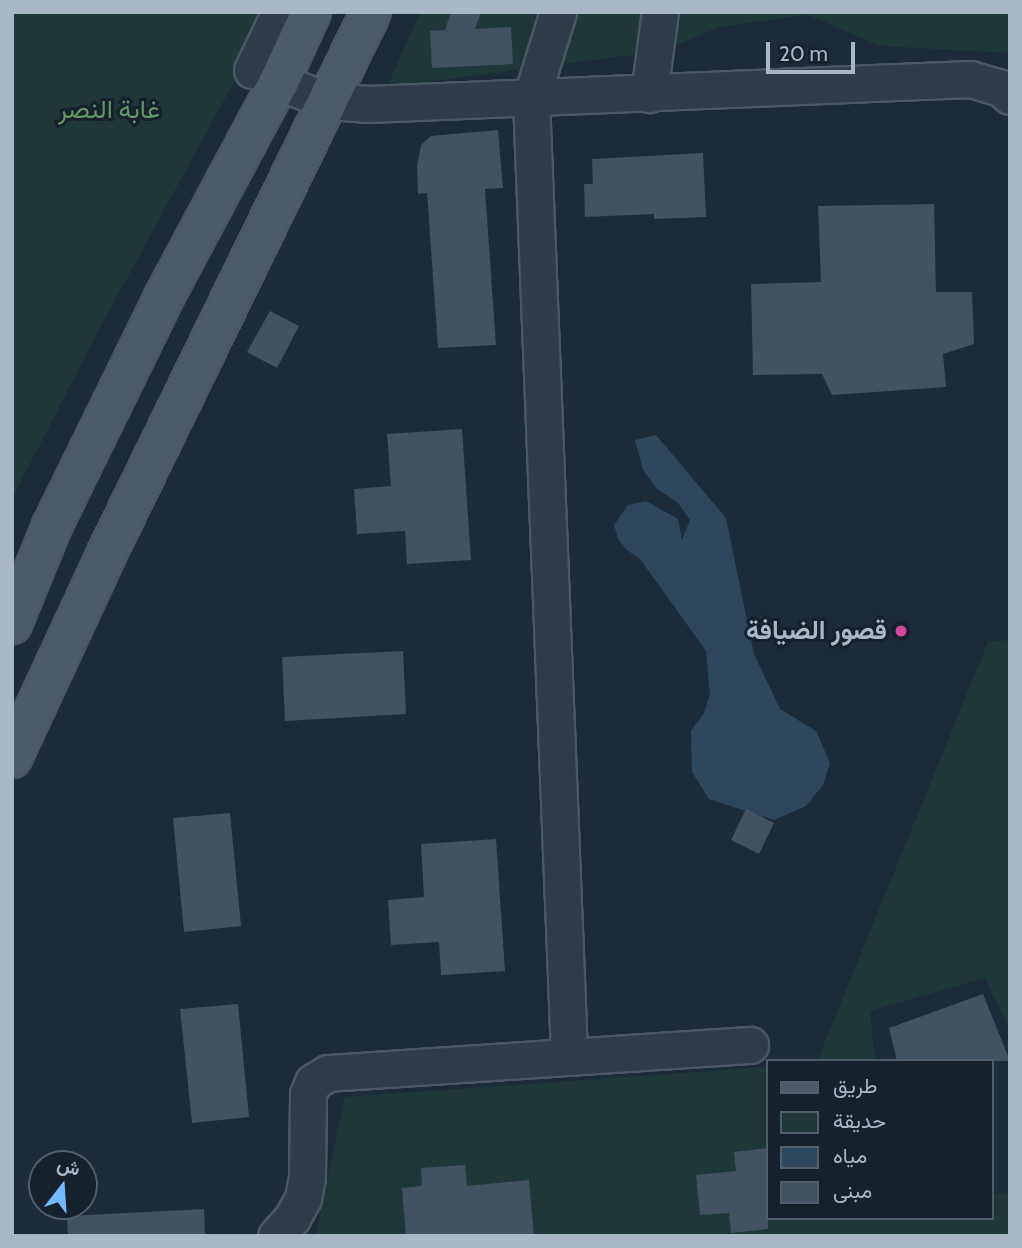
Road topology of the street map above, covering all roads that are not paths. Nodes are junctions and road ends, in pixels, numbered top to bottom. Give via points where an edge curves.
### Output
1 (280, 12) edge
2 (312, 12) edge
3 (371, 12) edge
4 (558, 12) edge
5 (660, 12) edge
6 (266, 76) junction
7 (649, 94) junction
8 (1010, 96) edge
9 (531, 99) junction
10 (328, 101) junction
11 (52, 526) junction
12 (107, 553) junction
13 (12, 624) edge
14 (12, 758) edge
15 (750, 1045) dead end
16 (569, 1055) junction
17 (275, 1236) edge

1 - 6 street
2 - 6 main road
3 - 10 main road
4 - 9 street
5 - 7 street
6 - 10 street
6 - 11 main road
7 - 8 street via 970,79 1001,88
7 - 9 street
9 - 10 street
9 - 16 street
10 - 12 main road
11 - 12 main road
11 - 13 main road
12 - 14 main road
15 - 16 street
16 - 17 street via 328,1073 313,1083 308,1094 303,1198

